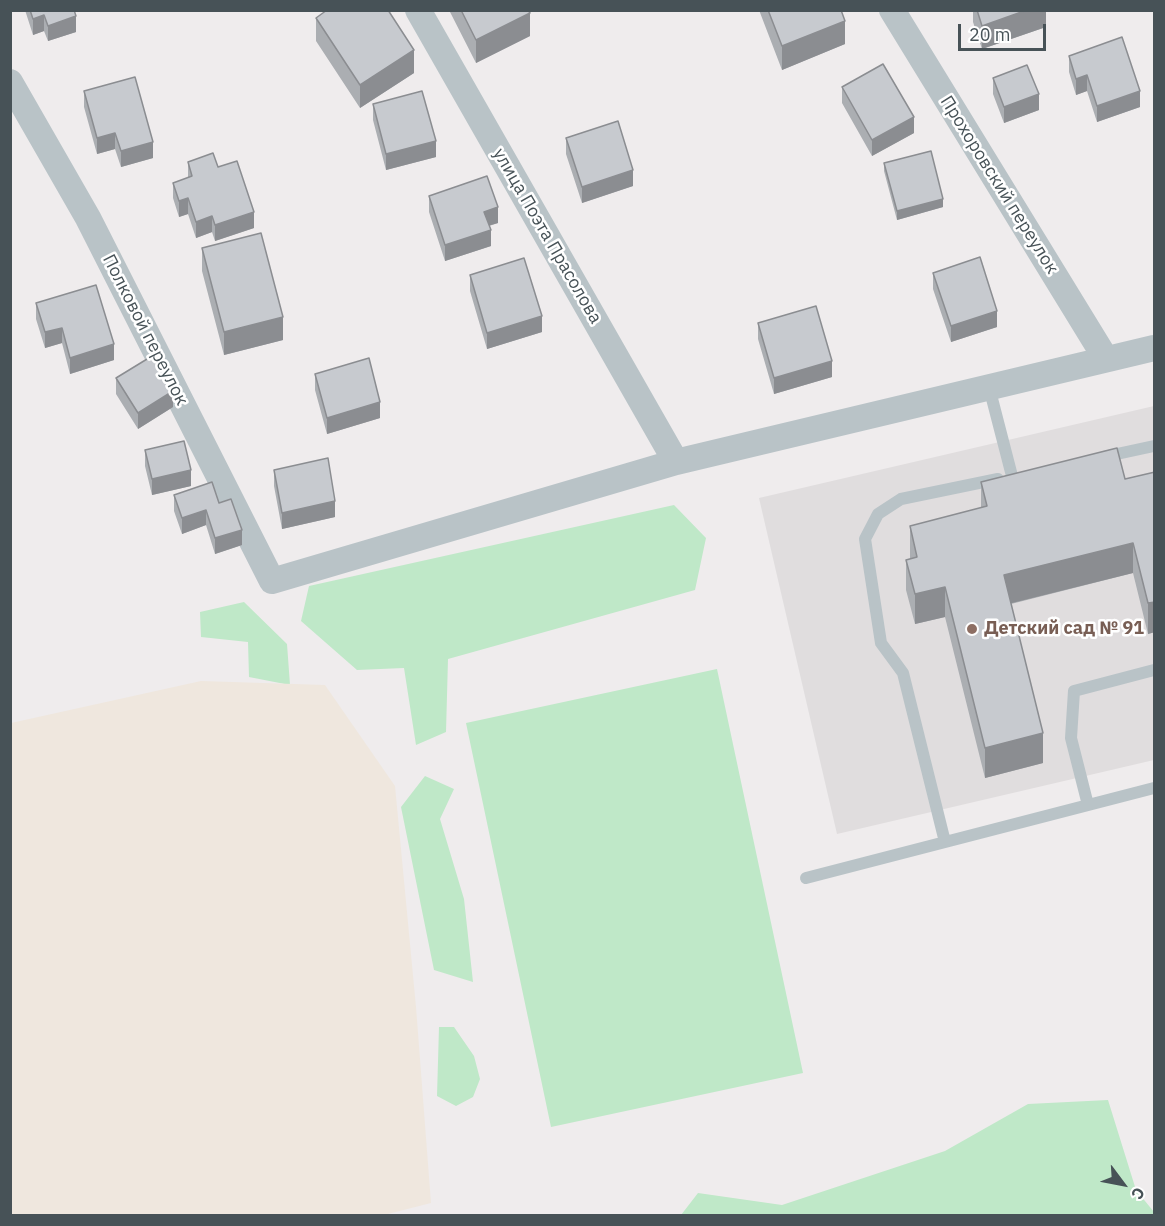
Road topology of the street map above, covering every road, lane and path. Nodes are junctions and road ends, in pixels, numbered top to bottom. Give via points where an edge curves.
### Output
1 (417, 10) edge
2 (892, 10) edge
3 (10, 82) edge
4 (1155, 348) edge
5 (1106, 359) junction
6 (989, 387) junction
7 (1155, 446) edge
8 (1089, 460) edge
9 (676, 462) junction
10 (1155, 670) edge
11 (1155, 788) edge
12 (1088, 805) junction
13 (945, 842) junction
14 (806, 878) dead end

1 - 9 street, улица Поэта Прасолова
2 - 5 street, Прохоровский переулок
3 - 9 street, Полковой переулок via 88,218 272,581
4 - 5 street
5 - 6 street
6 - 9 street
6 - 13 lane via 1017,475 901,499 878,514 865,539 881,643 903,673
7 - 8 lane
10 - 12 lane via 1074,691 1071,738
11 - 12 lane
12 - 13 lane
13 - 14 lane

